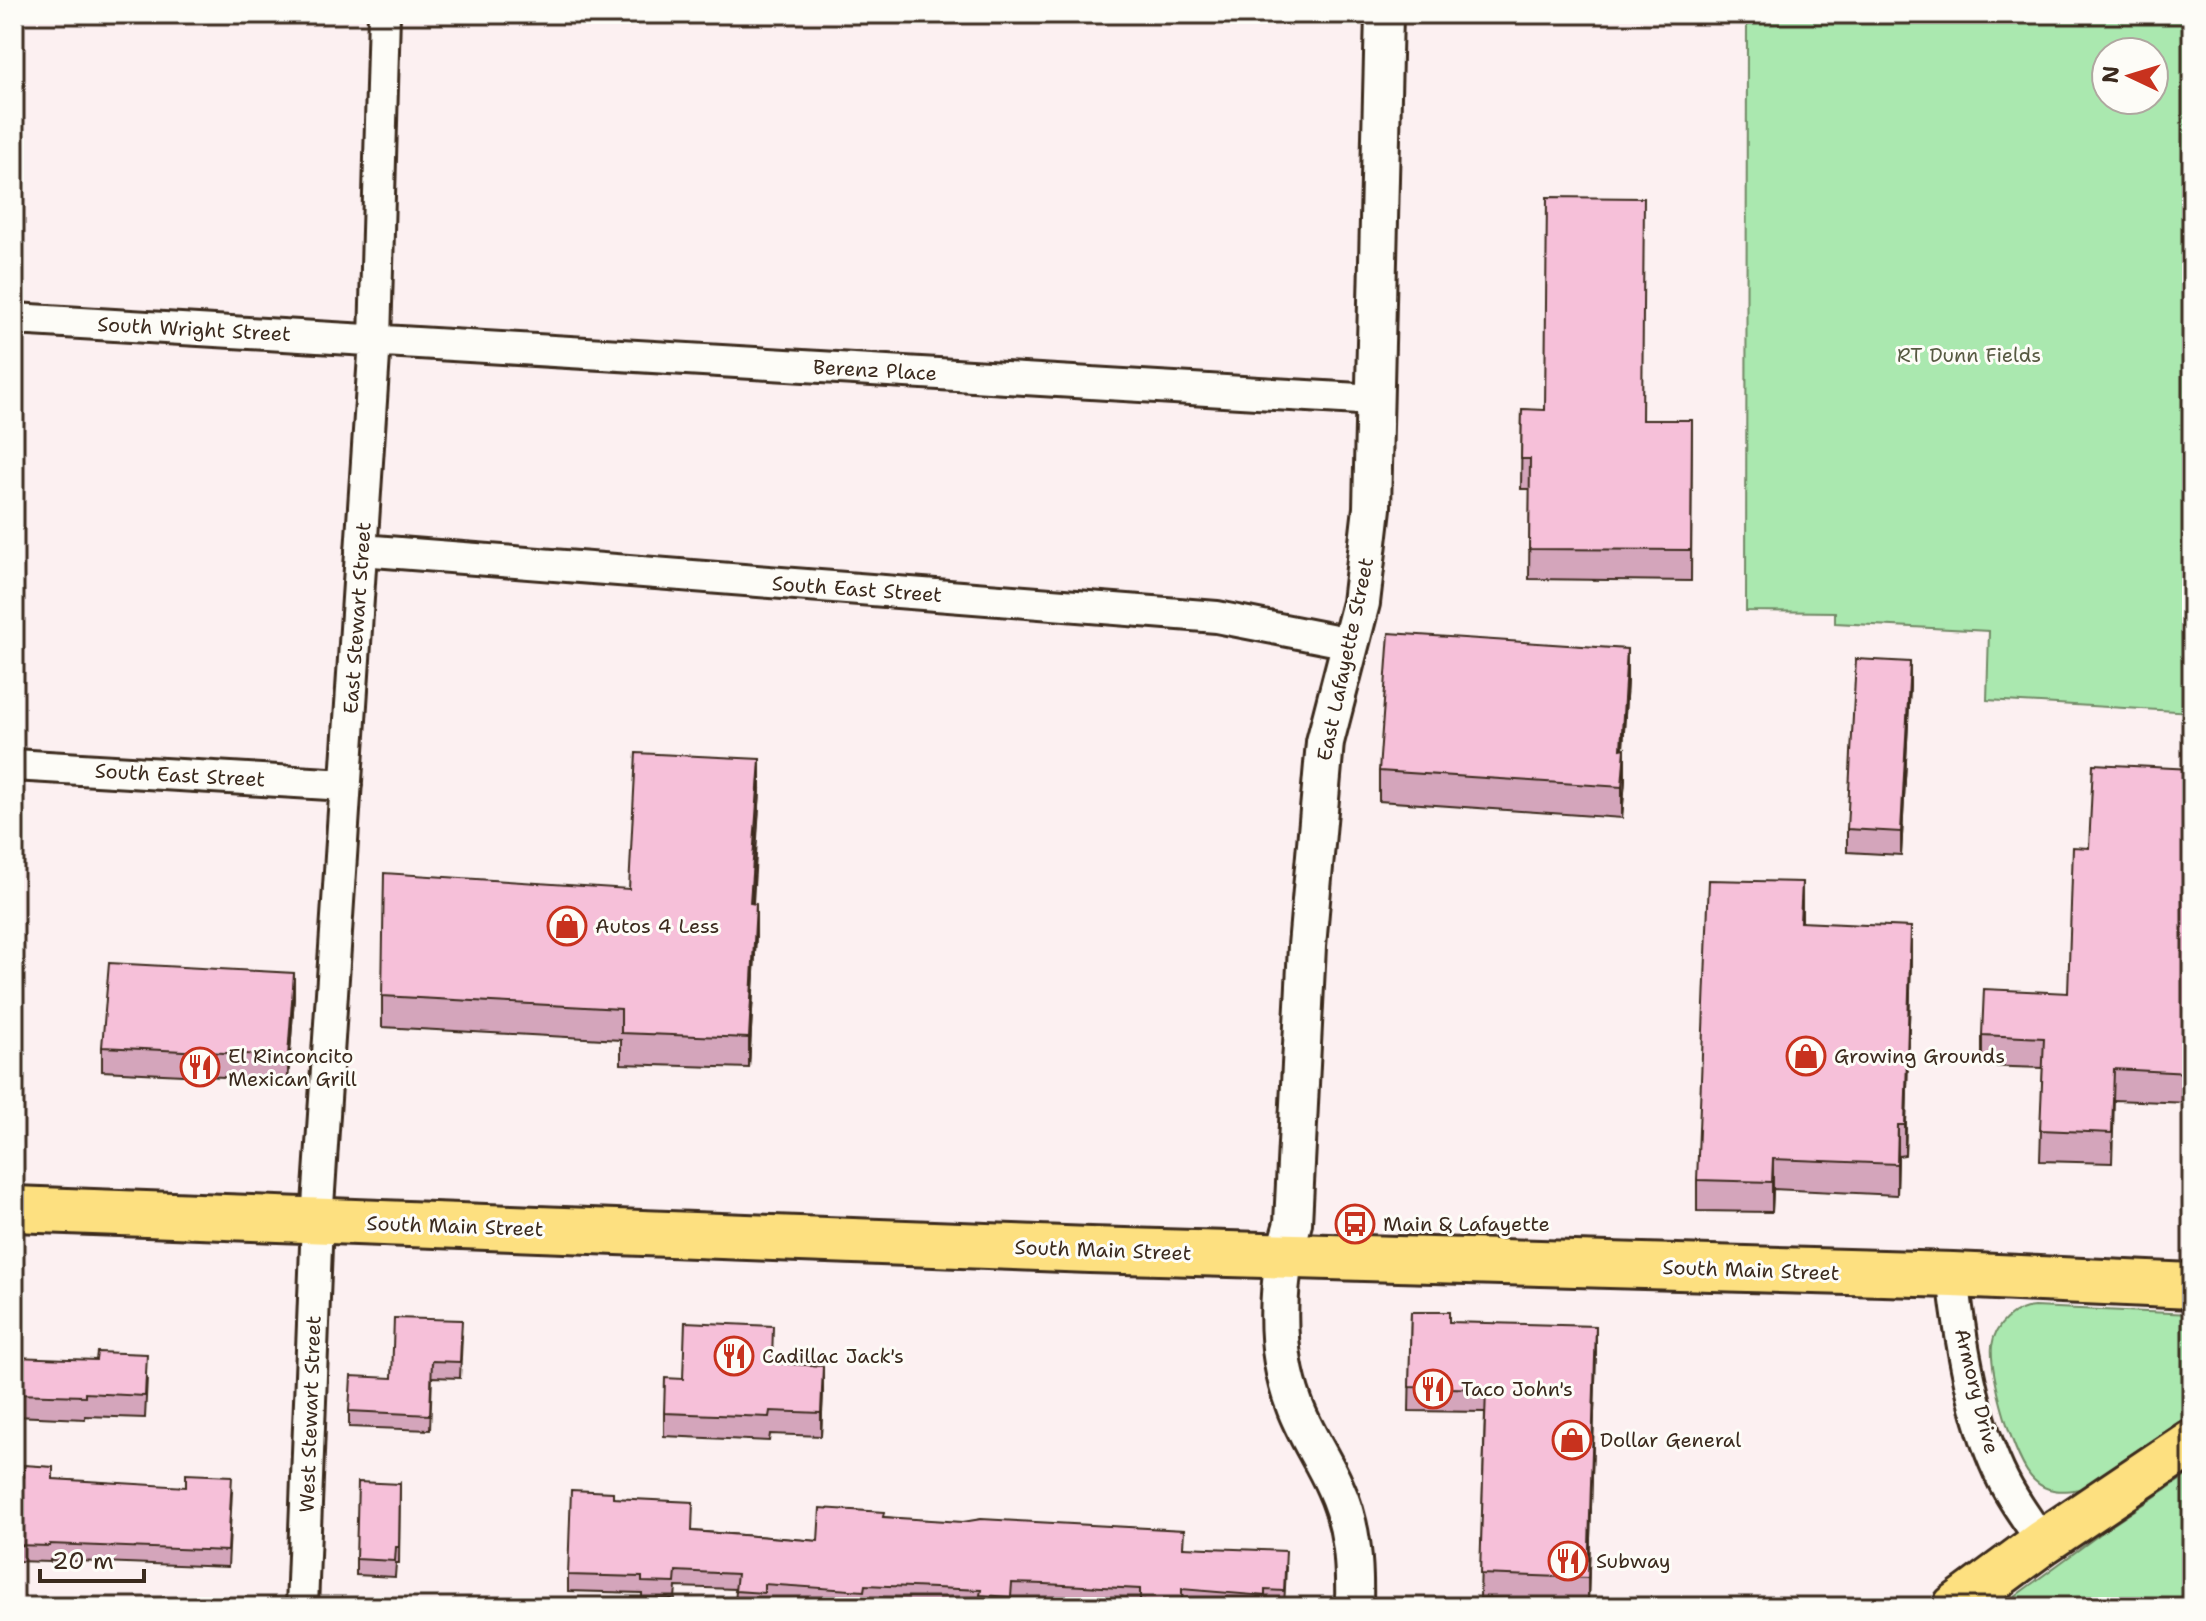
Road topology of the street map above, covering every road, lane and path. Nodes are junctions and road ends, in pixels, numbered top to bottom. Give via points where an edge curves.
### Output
1 (384, 14) edge
2 (1384, 14) edge
3 (14, 319) edge
4 (375, 340) junction
5 (1376, 400) junction
6 (361, 550) junction
7 (1350, 643) junction
8 (14, 765) edge
9 (346, 785) junction
10 (14, 1209) edge
11 (317, 1221) junction
12 (1283, 1255) junction
13 (1953, 1275) junction
14 (2192, 1286) edge
15 (2192, 1442) edge
16 (2043, 1542) junction
17 (302, 1607) edge
18 (1354, 1607) edge
19 (1955, 1607) edge

1 - 4 street, East Stewart Street
2 - 5 street, East Lafayette Street
3 - 4 street, South Wright Street
4 - 5 street, Berenz Place
4 - 6 street, East Stewart Street
5 - 7 street, East Lafayette Street via 1368,553
6 - 7 street, South East Street via 1217,617
6 - 9 street, East Stewart Street
7 - 12 street, East Lafayette Street via 1325,742 1308,930 1293,1223
8 - 9 street, South East Street
9 - 11 street, East Stewart Street
10 - 11 main road, South Main Street
11 - 12 main road, South Main Street
11 - 17 street, West Stewart Street
12 - 13 main road, South Main Street
12 - 18 street, East Lafayette Street via 1281,1352 1294,1405 1346,1514 1354,1555
13 - 14 main road, South Main Street
13 - 16 street, Armory Drive via 1985,1437 2002,1479
15 - 16 main road
16 - 19 main road

